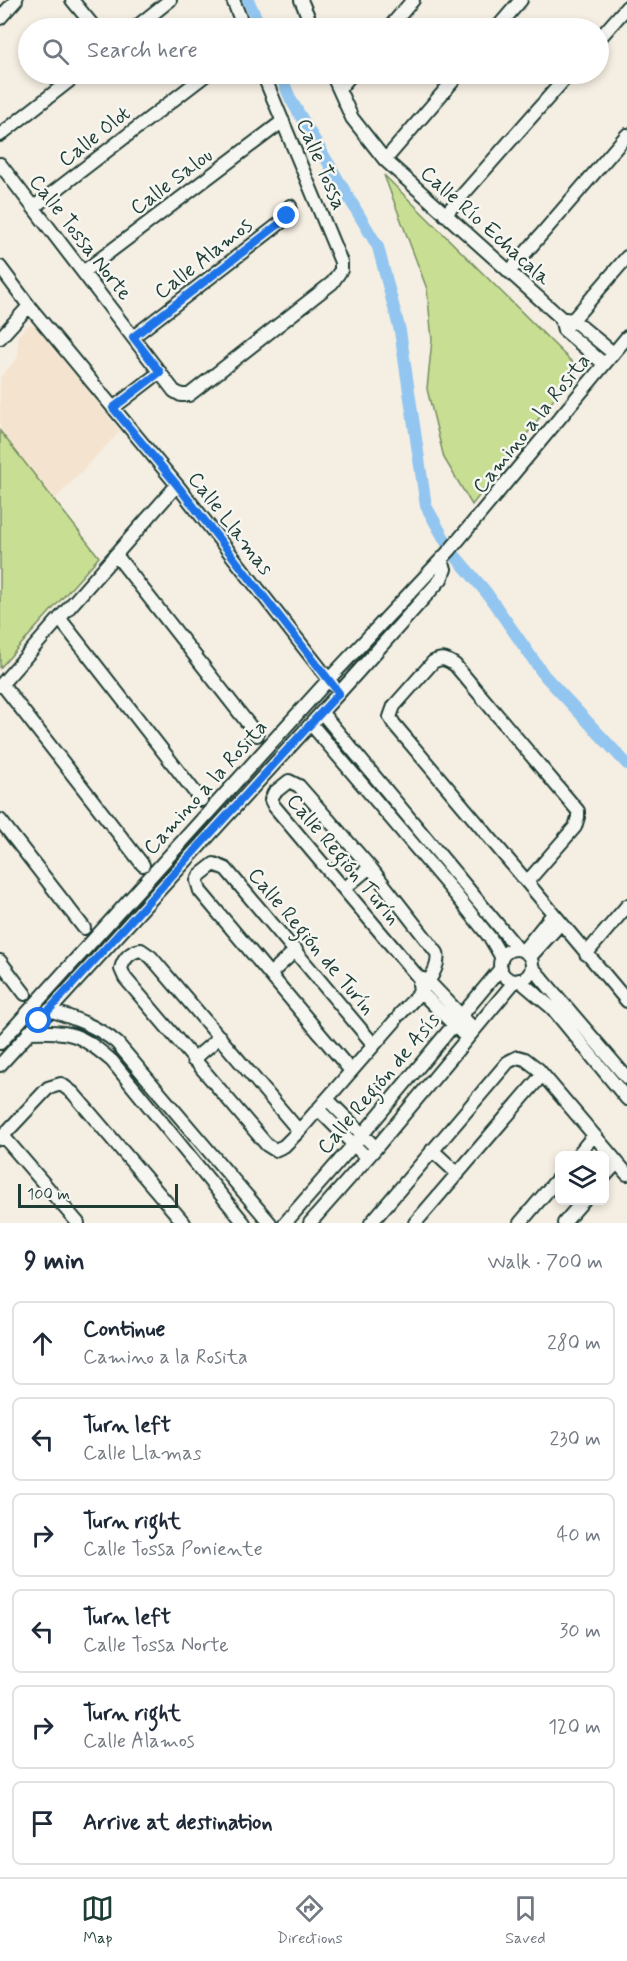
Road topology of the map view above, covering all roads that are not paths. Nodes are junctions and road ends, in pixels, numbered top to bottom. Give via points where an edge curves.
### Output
1 (16, 0) edge
2 (72, 0) edge
3 (170, 0) edge
4 (233, 0) edge
5 (413, 0) edge
6 (521, 0) edge
7 (303, 1) edge
8 (627, 7) edge
9 (0, 18) edge
10 (87, 18) edge
11 (148, 18) edge
12 (240, 18) edge
13 (309, 18) edge
14 (398, 18) edge
15 (506, 18) edge
16 (609, 27) edge
17 (65, 84) edge
18 (194, 84) edge
19 (267, 84) edge
20 (337, 84) edge
21 (343, 84) edge
22 (450, 84) edge
23 (560, 84) edge
24 (339, 89) junction
25 (283, 121) junction
26 (0, 135) edge
27 (627, 135) edge
28 (385, 160) junction
29 (0, 164) edge
30 (290, 206) dead end
31 (34, 207) junction
32 (445, 215) junction
33 (627, 257) edge
34 (0, 267) edge
35 (83, 272) junction
36 (509, 272) junction
37 (29, 306) junction
38 (566, 322) junction
39 (133, 337) junction
40 (627, 337) edge
41 (0, 338) edge
42 (613, 353) junction
43 (604, 364) junction
44 (160, 372) junction
45 (174, 390) joint
46 (113, 408) junction
47 (177, 485) junction
48 (116, 555) junction
49 (441, 560) junction
50 (60, 619) junction
51 (329, 679) junction
52 (1, 685) edge
53 (339, 693) junction
54 (322, 713) junction
55 (311, 724) junction
56 (258, 735) dead end
57 (201, 800) dead end
58 (0, 820) edge
59 (422, 834) junction
60 (411, 843) junction
61 (143, 865) dead end
62 (370, 867) junction
63 (196, 881) joint
64 (527, 882) junction
65 (344, 888) junction
66 (627, 906) edge
67 (557, 919) junction
68 (84, 928) dead end
69 (296, 950) junction
70 (586, 954) junction
71 (526, 956) junction
72 (439, 958) joint
73 (0, 960) edge
74 (501, 963) junction
75 (270, 974) junction
76 (517, 980) junction
77 (422, 983) junction
78 (25, 994) dead end
79 (627, 1001) edge
80 (50, 1010) junction
81 (457, 1019) junction
82 (29, 1032) junction
83 (470, 1034) junction
84 (220, 1037) junction
85 (0, 1043) edge
86 (374, 1045) junction
87 (194, 1060) junction
88 (0, 1065) edge
89 (351, 1071) junction
90 (542, 1075) junction
91 (627, 1078) edge
92 (327, 1099) junction
93 (627, 1099) edge
94 (318, 1109) junction
95 (299, 1131) junction
96 (362, 1135) junction
97 (594, 1135) junction
98 (1, 1137) edge
99 (353, 1145) junction
100 (376, 1148) junction
101 (432, 1150) junction
102 (580, 1151) edge
103 (367, 1158) junction
104 (617, 1163) junction
105 (609, 1172) edge
106 (458, 1174) junction
107 (627, 1174) edge
108 (555, 1182) edge
109 (580, 1205) edge
110 (78, 1223) edge
111 (184, 1223) edge
112 (244, 1223) edge
113 (270, 1223) edge
114 (285, 1223) edge
115 (310, 1223) edge
116 (370, 1223) edge
117 (416, 1223) edge
118 (520, 1223) edge
119 (564, 1223) edge

1 - 9 street
2 - 10 street
3 - 11 street
4 - 12 street
5 - 14 street
6 - 15 street
7 - 13 street
8 - 16 street
17 - 26 street
18 - 31 street, Calle Olot
19 - 25 street, Calle Tossa
20 - 24 street, Calle Río Echacala
21 - 24 street
22 - 28 street
23 - 32 street
24 - 28 street, Calle Río Echacala via 352,118
25 - 35 street, Calle Salou
25 - 45 street, Calle Tossa via 341,270 332,283 195,392 181,395
27 - 36 street
28 - 32 street, Calle Río Echacala
29 - 31 street, Calle Tossa Norte
30 - 39 street, Calle Alamos via 279,224
31 - 35 street, Calle Tossa Norte
32 - 36 street, Calle Río Echacala
33 - 38 street
34 - 37 street, Calle Llamas
35 - 39 street, Calle Tossa Norte
36 - 38 street, Calle Río Echacala
37 - 41 street
37 - 46 street, Calle Llamas
38 - 42 street, Calle Río Echacala
38 - 43 street, Calle Río Echacala
39 - 44 street, Calle Tossa Norte
40 - 42 street, Camino a la Rosita
42 - 43 street, Camino a la Rosita
43 - 49 street, Camino a la Rosita
44 - 45 street, Calle Tossa Norte
44 - 46 street
46 - 47 street, Calle Llamas
47 - 48 street
47 - 51 street, Calle Llamas
48 - 50 street
48 - 56 street
49 - 51 street, Camino a la Rosita
49 - 53 street, Camino a la Rosita via 445,569 441,579
50 - 52 street
50 - 57 street
51 - 53 street, Calle Llamas
51 - 85 street, Camino a la Rosita
52 - 61 street
53 - 54 street, Camino a la Rosita
54 - 55 street, Camino a la Rosita
54 - 59 street
55 - 60 street
55 - 80 street, Camino a la Rosita
58 - 68 street
59 - 60 street
59 - 71 street
60 - 74 street via 491,939
62 - 65 street
62 - 65 street, Calle Región Turín via 298,786 292,781 286,783 274,793 272,803
62 - 72 street, Calle Región Turín
63 - 69 street, Calle Región de Turín via 218,864
63 - 75 street, Calle Región de Asís via 200,891
64 - 64 street via 575,827 578,811 455,665 440,658 394,706 390,717
64 - 67 street
65 - 77 street, Calle Región Turín
66 - 70 street
67 - 70 street
67 - 71 street
69 - 75 street
69 - 86 street, Calle Región de Turín
70 - 79 street
71 - 74 street via 506,953
71 - 76 street via 528,976
71 - 91 street
72 - 77 street, Calle Región de Asís
73 - 78 street
74 - 76 street via 504,974
74 - 81 street, Calle Región de Asís
75 - 89 street, Calle Región de Asís
76 - 83 street, Calle Región de Asís
76 - 93 street via 552,1008
77 - 81 street, Calle Región Turín
77 - 86 street, Calle Región de Asís
80 - 82 street, Camino a la Rosita
80 - 113 street via 105,1032 117,1043
81 - 83 street, Calle Región Turín
81 - 96 street, Calle Región de Asís
82 - 88 street
82 - 112 street via 75,1034 112,1061
83 - 100 street, Calle Región de Asís
84 - 87 street
84 - 87 street, Calle Región de Asís via 146,953 137,951 124,960 124,978
84 - 95 street, Calle Región de Asís
86 - 89 street, Calle Región de Asís
87 - 95 street, Calle Región de Asís via 270,1148 280,1148
89 - 92 street, Calle Región de Asís
90 - 97 street
90 - 101 street via 525,1059 508,1062
90 - 106 street
92 - 94 street, Calle Región de Asís
92 - 96 street, Calle Región de Asís
94 - 95 street, Calle Región de Asís
94 - 99 street, Calle Región de Asís
96 - 99 street, Calle Región de Asís
96 - 100 street, Calle Región de Asís
97 - 102 street
97 - 104 street
98 - 110 street
98 - 111 street via 48,1088 61,1084 73,1093
99 - 103 street, Calle Región de Asís
99 - 114 street, Calle Región de Asís
100 - 103 street, Calle Región de Asís
101 - 106 street
101 - 116 street
103 - 115 street, Calle Región de Asís
104 - 105 street
104 - 107 street
106 - 117 street
108 - 118 street
109 - 119 street

